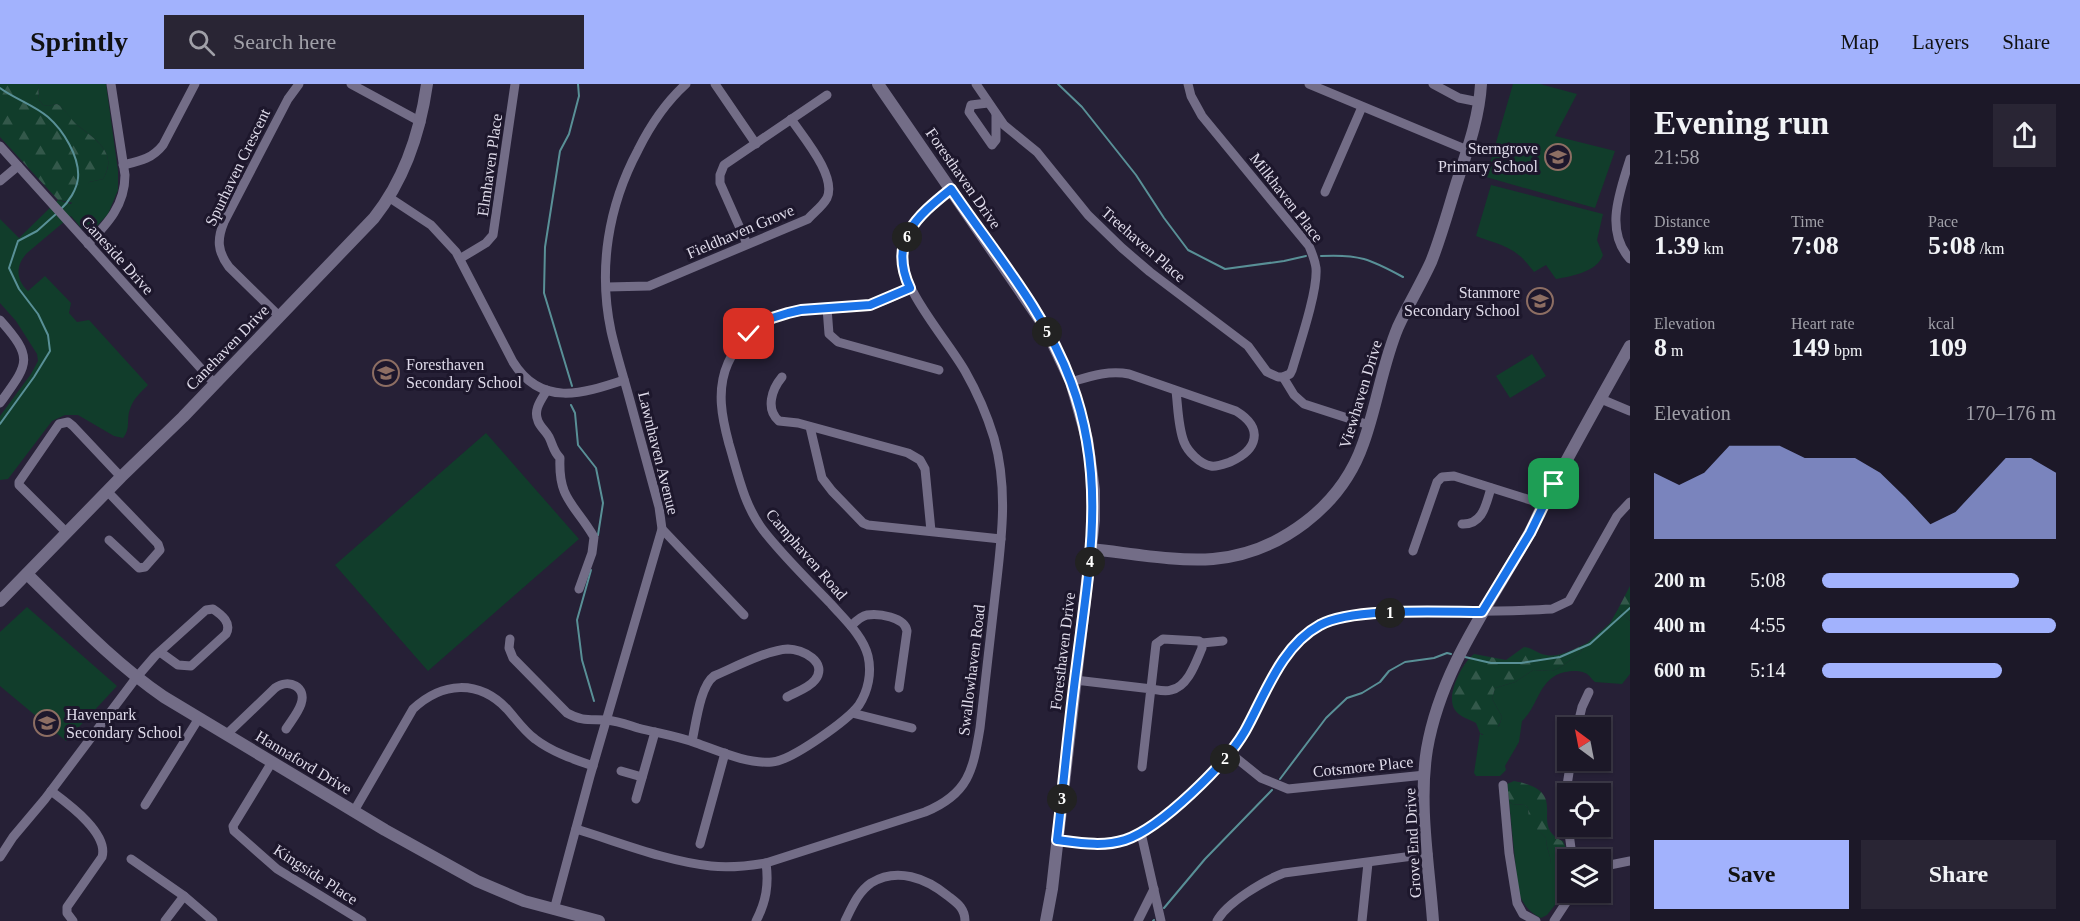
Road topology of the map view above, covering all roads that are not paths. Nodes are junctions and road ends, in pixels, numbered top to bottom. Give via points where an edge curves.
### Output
1 (111, 84) edge
2 (195, 84) edge
3 (298, 84) edge
4 (351, 84) edge
5 (427, 84) edge
6 (686, 84) edge
7 (715, 84) edge
8 (878, 84) edge
9 (976, 84) edge
10 (1188, 84) edge
11 (1309, 84) edge
12 (1433, 84) edge
13 (1481, 84) edge
14 (514, 89) edge
15 (827, 95) dead end
16 (1479, 102) junction
17 (988, 103) junction
18 (1362, 107) junction
19 (996, 114) junction
20 (791, 120) junction
21 (421, 122) junction
22 (756, 144) junction
23 (0, 146) edge
24 (1467, 150) junction
25 (1630, 159) edge
26 (123, 165) junction
27 (18, 166) junction
28 (0, 181) edge
29 (951, 189) junction
30 (1325, 192) dead end
31 (390, 198) junction
32 (88, 244) junction
33 (747, 244) junction
34 (461, 258) junction
35 (1630, 259) edge
36 (607, 287) junction
37 (910, 288) junction
38 (827, 308) junction
39 (279, 316) junction
40 (0, 320) edge
41 (1630, 346) edge
42 (939, 370) dead end
43 (1285, 376) junction
44 (782, 377) dead end
45 (624, 380) junction
46 (1071, 382) junction
47 (214, 383) junction
48 (547, 390) junction
49 (1176, 391) junction
50 (1601, 399) junction
51 (0, 403) edge
52 (1630, 411) edge
53 (1369, 425) junction
54 (810, 428) junction
55 (121, 477) junction
56 (1491, 488) junction
57 (108, 492) junction
58 (1630, 502) edge
59 (1543, 504) junction
60 (1462, 524) dead end
61 (662, 529) junction
62 (931, 531) junction
63 (67, 533) junction
64 (1001, 539) junction
65 (109, 540) dead end
66 (1091, 549) junction
67 (1413, 551) dead end
68 (27, 574) junction
69 (579, 589) dead end
70 (0, 602) edge
71 (1482, 612) junction
72 (744, 615) dead end
73 (851, 626) junction
74 (510, 639) dead end
75 (1223, 641) dead end
76 (1202, 643) junction
77 (160, 652) junction
78 (136, 678) junction
79 (1075, 680) junction
80 (899, 688) dead end
81 (1152, 689) junction
82 (1589, 692) dead end
83 (788, 697) dead end
84 (852, 713) junction
85 (1580, 717) edge
86 (199, 718) junction
87 (607, 720) junction
88 (912, 728) dead end
89 (286, 729) dead end
90 (655, 732) junction
91 (226, 735) junction
92 (692, 741) junction
93 (725, 753) junction
94 (1230, 753) junction
95 (272, 762) junction
96 (593, 766) junction
97 (1142, 766) dead end
98 (621, 771) dead end
99 (1425, 775) junction
100 (642, 777) junction
101 (1503, 785) dead end
102 (51, 791) junction
103 (636, 799) dead end
104 (145, 805) dead end
105 (354, 811) junction
106 (576, 829) junction
107 (1141, 833) junction
108 (1057, 840) junction
109 (700, 844) dead end
110 (1428, 854) junction
111 (0, 857) edge
112 (131, 859) dead end
113 (1630, 861) edge
114 (766, 863) junction
115 (1368, 863) junction
116 (1611, 865) edge
117 (1154, 889) junction
118 (184, 896) junction
119 (1566, 903) edge
120 (554, 910) junction
121 (73, 921) edge
122 (165, 921) edge
123 (213, 921) edge
124 (362, 921) edge
125 (599, 921) edge
126 (756, 921) edge
127 (845, 921) edge
128 (965, 921) edge
129 (1046, 921) edge
130 (1138, 921) edge
131 (1161, 921) edge
132 (1217, 921) edge
133 (1362, 921) edge
134 (1433, 921) edge
135 (1536, 921) edge
136 (1554, 921) edge

1 - 26 street
2 - 26 street via 157,153
3 - 39 street, Spurhaven Crescent via 224,222 218,241 229,267
4 - 21 street
5 - 21 street, Canehaven Drive
6 - 36 street, Lawnhaven Avenue via 645,136 623,181 610,227
7 - 22 street
8 - 29 street, Foresthaven Drive
9 - 17 street, Treehaven Place
10 - 43 street, Milkhaven Place via 1202,116 1309,246 1313,256 1315,284 1292,370
11 - 18 street
12 - 16 street via 1459,98
13 - 16 street, Viewhaven Drive
14 - 34 street, Elmhaven Place via 493,235
15 - 20 street
16 - 24 street, Viewhaven Drive
17 - 19 street, Treehaven Place
17 - 19 street via 971,105 969,112 992,145 996,140
18 - 24 street
18 - 30 street
19 - 43 street, Treehaven Place via 1037,152 1122,248 1248,346 1267,372
20 - 22 street
20 - 33 street, Fieldhaven Grove via 827,177 829,191 808,219
21 - 31 street, Canehaven Drive
22 - 33 street via 724,165 720,176
23 - 27 street, Caneside Drive
24 - 53 street, Viewhaven Drive via 1438,245 1393,339
25 - 35 street via 1615,219 1620,244
26 - 32 street via 125,182 120,204
27 - 28 street
27 - 32 street, Caneside Drive
29 - 37 street, Swallowhaven Road via 923,211 910,228 902,256
29 - 46 street, Foresthaven Drive via 1040,319
31 - 34 street via 431,225
31 - 39 street, Canehaven Drive
32 - 47 street, Caneside Drive
33 - 36 street, Fieldhaven Grove via 649,286
34 - 48 street via 520,374
36 - 45 street, Lawnhaven Avenue via 611,331
37 - 38 street, Camphaven Road via 870,305
37 - 64 street, Swallowhaven Road via 966,372 989,423 1001,469
38 - 42 street via 828,334 838,342
38 - 73 street, Camphaven Road via 772,318 749,334 727,365 721,406 741,484 754,516 772,541
39 - 47 street, Canehaven Drive
40 - 51 street via 21,345 25,363
41 - 50 street, Grove End Drive
43 - 53 street via 1294,395 1304,404
44 - 54 street via 773,392 774,417
45 - 48 street via 589,392
45 - 61 street, Lawnhaven Avenue
46 - 49 street via 1121,372
46 - 66 street, Foresthaven Drive via 1091,460
47 - 55 street, Canehaven Drive
48 - 69 street via 536,412 538,422 560,458 564,494 594,537
49 - 49 street via 1184,441 1201,461 1218,466 1249,449 1255,434 1242,415
50 - 52 street
50 - 59 street, Grove End Drive
53 - 66 street, Viewhaven Drive via 1357,459 1340,488 1308,521 1278,540 1247,552 1193,560
54 - 62 street via 822,478 858,519 867,525
54 - 62 street via 908,453 920,460 927,476
55 - 57 street, Canehaven Drive
55 - 63 street via 73,426 68,422 59,424 20,485
56 - 59 street
56 - 60 street via 1479,519
56 - 67 street via 1442,477
57 - 63 street, Canehaven Drive
57 - 65 street via 160,550 145,567 139,568
58 - 71 street via 1617,516 1564,605
59 - 71 street, Grove End Drive
61 - 72 street
61 - 87 street, Lawnhaven Avenue
62 - 64 street
63 - 68 street, Canehaven Drive
64 - 114 street, Swallowhaven Road via 980,728 966,783 947,801 925,812
66 - 79 street, Foresthaven Drive
68 - 70 street, Canehaven Drive
68 - 78 street, Hannaford Drive
71 - 94 street via 1367,614 1319,625 1294,645
71 - 99 street, Grove End Drive via 1444,687 1431,728
73 - 80 street via 868,615 897,618 904,623 907,631
73 - 84 street, Camphaven Road via 865,648 870,668 867,689
74 - 87 street, Camphaven Road via 513,658 567,713 583,720
75 - 76 street
76 - 81 street via 1183,684 1172,690
76 - 81 street via 1160,639 1156,644
77 - 77 street via 206,610 213,609 228,624 226,634 191,666 178,665
77 - 78 street
78 - 86 street, Hannaford Drive
78 - 102 street
79 - 81 street
79 - 108 street, Foresthaven Drive
81 - 97 street
82 - 85 street
83 - 92 street via 805,688 818,673 815,661 802,651 772,653 714,676 704,691
84 - 88 street
84 - 93 street, Camphaven Road via 794,755 781,760 762,762
86 - 91 street, Hannaford Drive
86 - 104 street
87 - 90 street, Camphaven Road
87 - 96 street, Lawnhaven Avenue
89 - 91 street via 302,697 294,684 285,682
90 - 92 street, Camphaven Road
90 - 100 street
91 - 95 street, Hannaford Drive
92 - 93 street, Camphaven Road
93 - 109 street
94 - 99 street, Cotsmore Place via 1261,778 1288,789
94 - 107 street via 1212,774
95 - 105 street, Hannaford Drive
95 - 124 street, Kingside Place via 233,826 234,831 277,869
96 - 105 street via 538,742 493,696 481,690 468,687 441,691 413,709
96 - 106 street, Lawnhaven Avenue
98 - 100 street
99 - 110 street, Grove End Drive
100 - 103 street
101 - 135 street via 1516,903 1523,914
102 - 111 street
102 - 121 street via 80,813 103,850 102,857 70,899 67,913
105 - 120 street, Hannaford Drive via 477,881
106 - 114 street, Swallowhaven Road via 693,863 743,867
106 - 120 street, Lawnhaven Avenue
107 - 108 street via 1102,844
107 - 117 street
108 - 129 street, Foresthaven Drive
110 - 115 street
110 - 134 street, Grove End Drive
112 - 118 street
113 - 116 street
114 - 126 street via 767,892
115 - 132 street via 1276,876 1224,910
115 - 133 street
117 - 130 street
117 - 131 street
118 - 122 street
118 - 123 street
119 - 136 street
120 - 125 street, Hannaford Drive
127 - 128 street via 866,888 894,875 927,881 962,908

